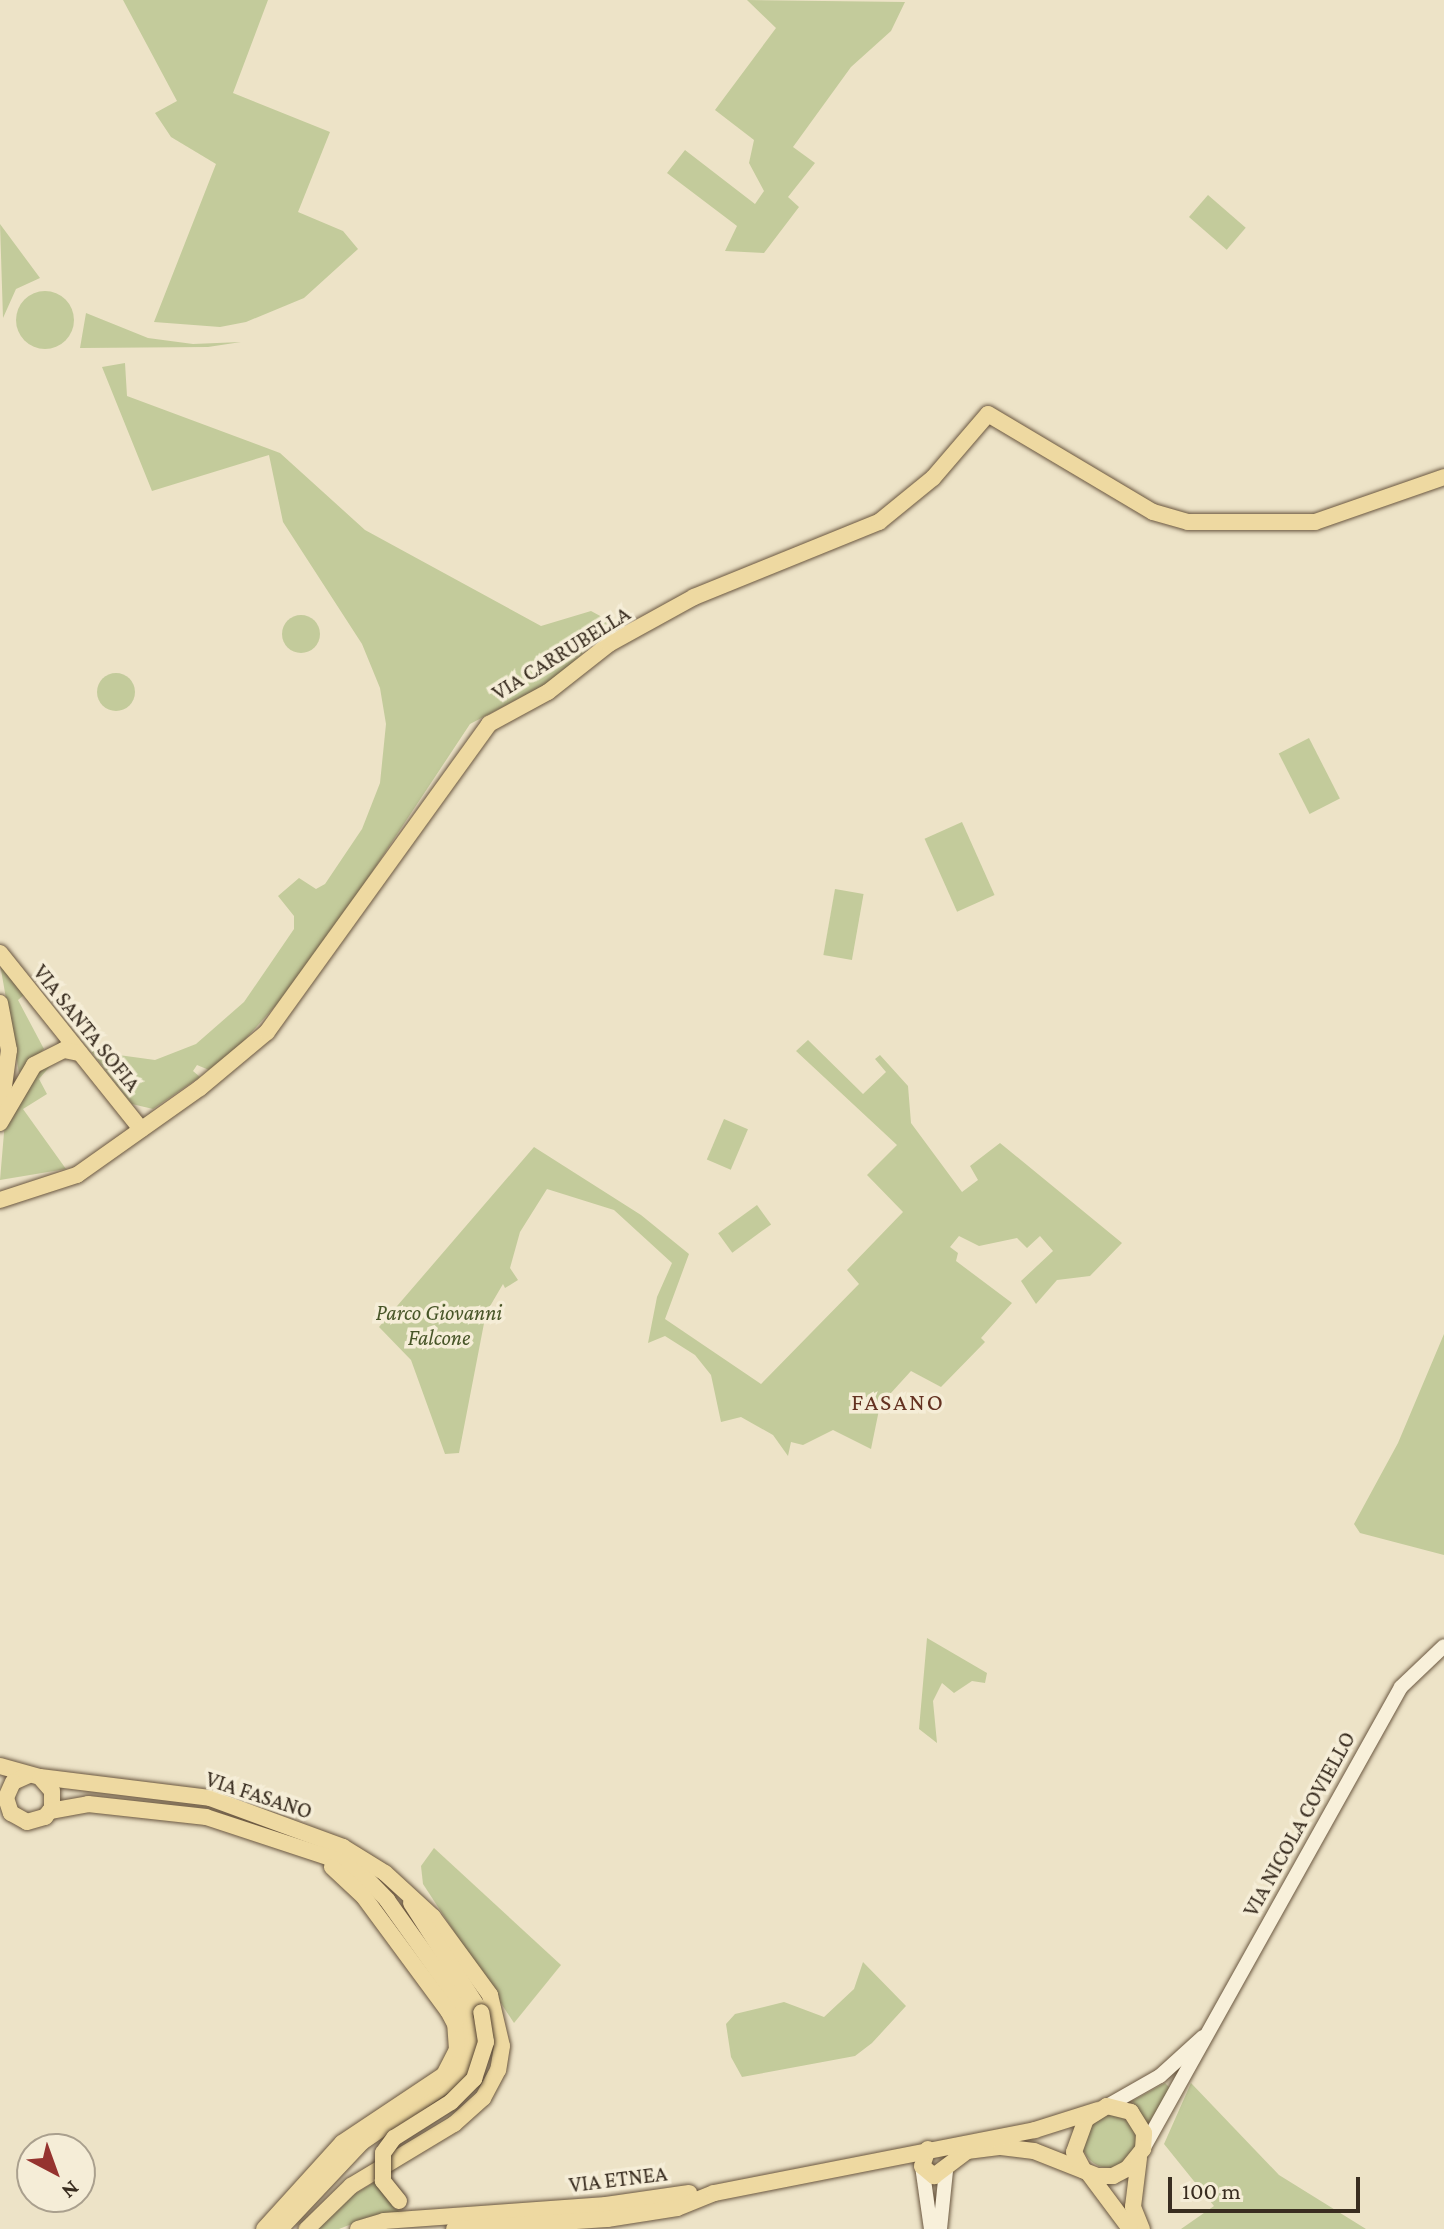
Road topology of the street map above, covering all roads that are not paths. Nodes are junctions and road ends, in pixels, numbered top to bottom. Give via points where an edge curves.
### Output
1 (1444, 477) edge
2 (0, 953) edge
3 (0, 1003) edge
4 (80, 1053) junction
5 (2, 1104) edge
6 (0, 1121) edge
7 (141, 1129) junction
8 (0, 1199) edge
9 (1444, 1646) edge
10 (0, 1766) edge
11 (34, 1776) junction
12 (3, 1801) edge
13 (50, 1811) junction
14 (258, 1834) junction
15 (402, 1888) junction
16 (474, 2014) junction
17 (1206, 2034) junction
18 (1160, 2076) junction
19 (1177, 2092) junction
20 (1102, 2108) junction
21 (1141, 2153) junction
22 (927, 2156) junction
23 (948, 2168) junction
24 (1087, 2173) junction
25 (689, 2193) junction
26 (714, 2193) junction
27 (399, 2201) joint
28 (677, 2208) junction
29 (264, 2229) edge
30 (280, 2229) edge
31 (307, 2229) edge
32 (358, 2229) edge
33 (454, 2229) edge
34 (620, 2229) edge
35 (931, 2229) edge
36 (940, 2229) edge
37 (1130, 2229) edge
38 (1142, 2229) edge

1 - 7 main road, VIA CARRUBELLA via 1315,522 1188,522 1153,512 988,414 933,478 879,522 694,597 609,644 548,692 489,724 287,1010 243,1053
2 - 4 main road, VIA SANTA SOFIA
3 - 5 main road via 9,1050
4 - 6 main road via 64,1050 34,1065
4 - 7 main road, VIA SANTA SOFIA
5 - 6 main road
7 - 8 main road, VIA CARRUBELLA via 66,1180
9 - 17 main road, VIA NICOLA COVIELLO via 1401,1687
10 - 11 main road, VIA FASANO
11 - 12 main road via 13,1782
11 - 13 main road via 52,1791
11 - 15 main road, VIA FASANO via 210,1798 343,1847
12 - 13 main road via 27,1822
13 - 14 main road via 88,1804 206,1817
14 - 16 main road via 337,1860 368,1880
14 - 29 main road via 348,1879 448,2011 458,2041 444,2075 349,2137
15 - 16 main road, VIA FASANO
15 - 31 main road, VIA FASANO via 433,1917 490,1995 501,2025 501,2061 473,2109 351,2186
16 - 27 main road, VIA FASANO, bridge via 486,2042 474,2079 451,2102 394,2138 383,2153 383,2181
16 - 30 main road via 471,2051 459,2076 362,2142
17 - 18 main road
17 - 19 main road, VIA NICOLA COVIELLO
18 - 19 main road
18 - 20 main road
19 - 21 main road, VIA NICOLA COVIELLO
20 - 21 main road via 1124,2108 1137,2118 1144,2133
20 - 22 main road
20 - 24 main road via 1080,2127 1075,2142
21 - 24 main road via 1120,2173
21 - 38 main road via 1133,2207
22 - 23 main road via 947,2153
22 - 23 main road via 930,2175
22 - 26 main road, VIA ETNEA via 869,2162
22 - 35 main road
23 - 24 main road via 967,2151 1001,2147 1034,2151
23 - 36 main road
24 - 37 main road
25 - 26 main road
25 - 27 main road, VIA ETNEA via 422,2208
25 - 32 main road, VIA ETNEA via 606,2205 384,2221
26 - 28 main road, VIA ETNEA
28 - 33 main road, VIA ETNEA via 607,2219
28 - 34 main road

